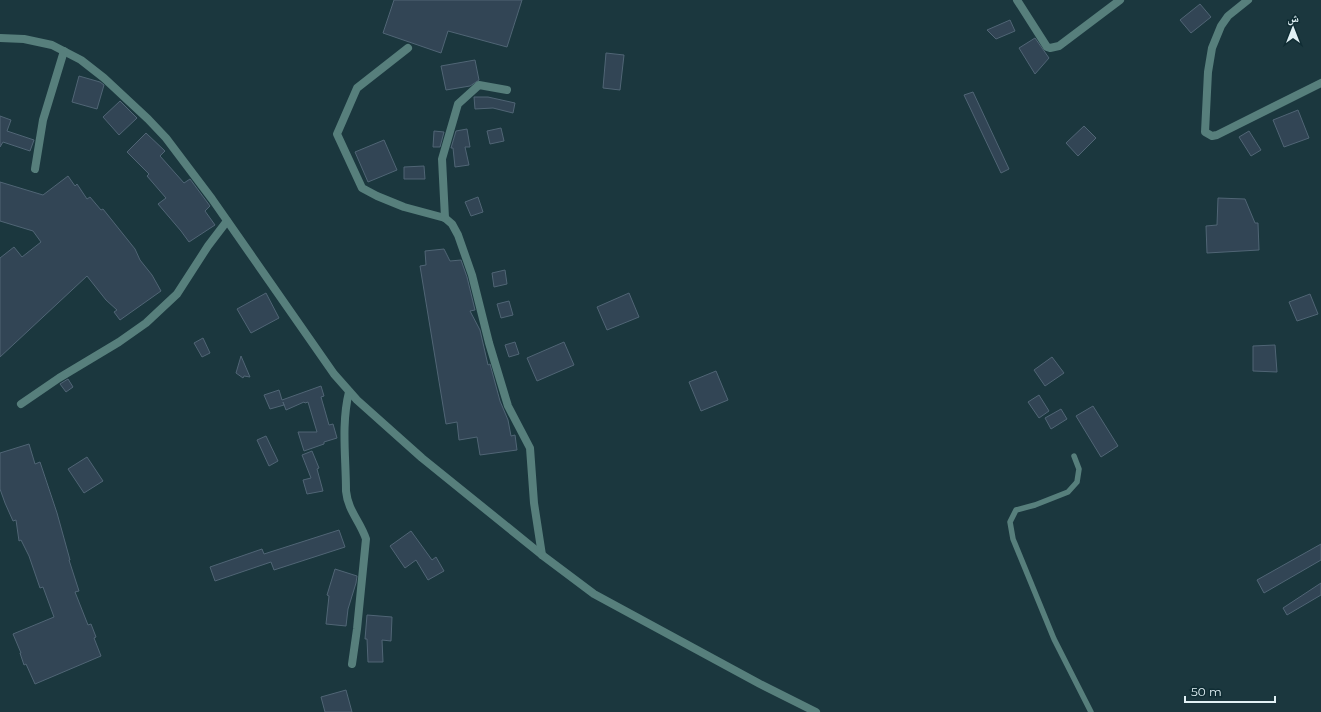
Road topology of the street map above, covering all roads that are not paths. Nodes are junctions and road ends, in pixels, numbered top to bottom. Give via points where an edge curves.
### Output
1 (1017, 0) edge
2 (1120, 0) edge
3 (1248, 0) edge
4 (0, 38) edge
5 (408, 48) dead end
6 (64, 51) junction
7 (1321, 83) edge
8 (507, 90) dead end
9 (35, 169) dead end
10 (445, 218) junction
11 (227, 221) junction
12 (349, 392) junction
13 (21, 404) dead end
14 (1074, 456) dead end
15 (542, 555) junction
16 (352, 664) dead end
17 (816, 712) edge
18 (1091, 712) edge

1 - 2 street via 1050,48 1059,46
3 - 7 street via 1228,16 1212,48 1205,132 1217,136
4 - 6 street via 24,39 52,45
5 - 10 street via 357,88 337,134 362,188 404,207
6 - 9 street via 43,120
6 - 11 street via 93,69 148,119 166,138
8 - 10 street via 479,85 458,104 442,159
10 - 15 street via 458,235 472,275 508,406 530,448 534,503
11 - 12 street
11 - 13 street via 177,294 146,323
12 - 15 street via 422,458
12 - 16 street via 344,421 347,501 366,539
14 - 18 lane via 1079,469 1077,482 1068,492 1016,510 1010,522 1013,540 1022,564 1054,639
15 - 17 street via 594,594

